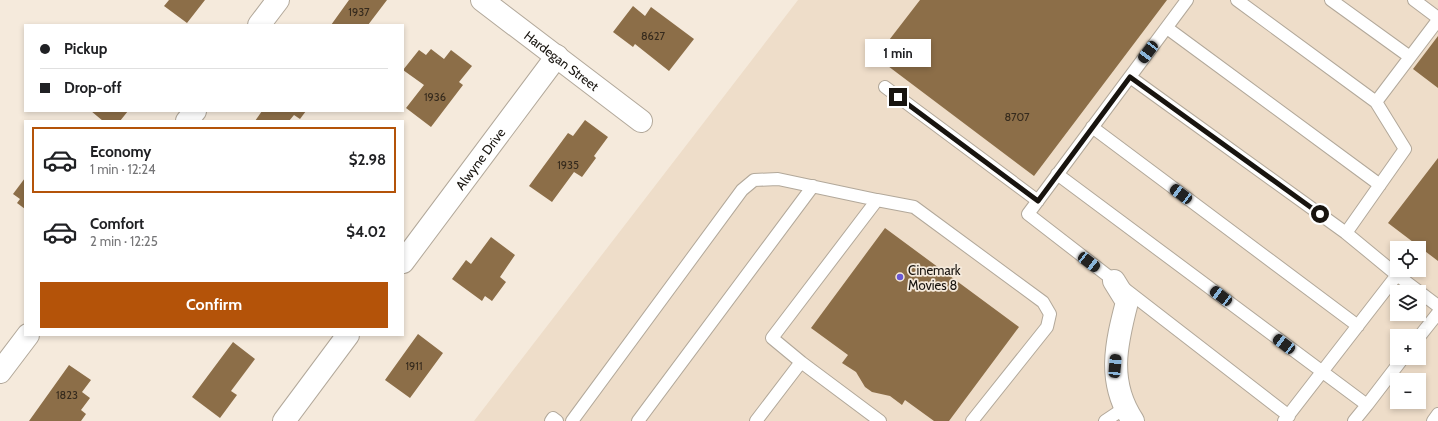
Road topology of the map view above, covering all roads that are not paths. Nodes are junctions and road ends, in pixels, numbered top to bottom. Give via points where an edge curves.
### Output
1 (278, 0) edge
2 (482, 0) edge
3 (1188, 0) edge
4 (1237, 0) edge
5 (1331, 0) edge
6 (1414, 0) edge
7 (1438, 19) edge
8 (260, 24) edge
9 (1167, 28) junction
10 (557, 56) junction
11 (1410, 57) junction
12 (1130, 77) junction
13 (885, 87) dead end
14 (1376, 102) junction
15 (194, 112) edge
16 (188, 120) edge
17 (641, 121) dead end
18 (1092, 127) junction
19 (1057, 174) junction
20 (1380, 185) junction
21 (812, 186) junction
22 (877, 200) junction
23 (1038, 201) junction
24 (1346, 233) junction
25 (404, 261) edge
26 (1390, 269) edge
27 (1395, 277) edge
28 (1400, 277) edge
29 (1114, 281) junction
30 (1438, 306) edge
31 (1438, 312) edge
32 (1358, 326) junction
33 (1425, 329) edge
34 (27, 336) edge
35 (347, 336) edge
36 (801, 362) junction
37 (1398, 365) edge
38 (0, 372) edge
39 (1322, 372) junction
40 (1367, 405) junction
41 (1129, 414) edge
42 (1438, 414) edge
43 (1286, 418) edge
44 (284, 421) edge
45 (550, 421) edge
46 (557, 421) edge
47 (572, 421) edge
48 (638, 421) edge
49 (756, 421) edge
50 (880, 421) edge
51 (972, 421) edge
52 (1105, 421) edge
53 (1354, 421) edge
54 (1433, 421) edge

1 - 8 street
2 - 10 street, Hardegan Street
3 - 9 lane
4 - 14 lane
5 - 11 lane
6 - 7 lane
7 - 11 lane
9 - 12 lane
9 - 20 lane
10 - 17 street, Hardegan Street
10 - 25 street, Alwyne Drive
11 - 14 lane
12 - 18 lane
12 - 24 lane
13 - 23 lane
14 - 20 lane via 1404,150
15 - 16 street
18 - 19 lane
18 - 32 lane
19 - 23 lane
19 - 39 lane
20 - 24 lane
21 - 22 lane
21 - 47 lane via 778,179 754,180 742,190
21 - 48 lane
22 - 36 lane via 772,338
22 - 51 lane via 914,207 1043,302 1050,314 1048,327
23 - 29 lane via 1028,214
24 - 26 lane
27 - 32 lane
28 - 30 lane
29 - 41 street via 1127,302 1118,337 1115,366 1119,391
29 - 43 lane
31 - 33 lane
32 - 39 lane
34 - 38 street
35 - 44 street
36 - 49 lane
36 - 50 lane
37 - 40 lane
39 - 40 lane
39 - 43 lane
40 - 53 lane
41 - 52 lane
42 - 54 lane
45 - 46 lane via 553,418

